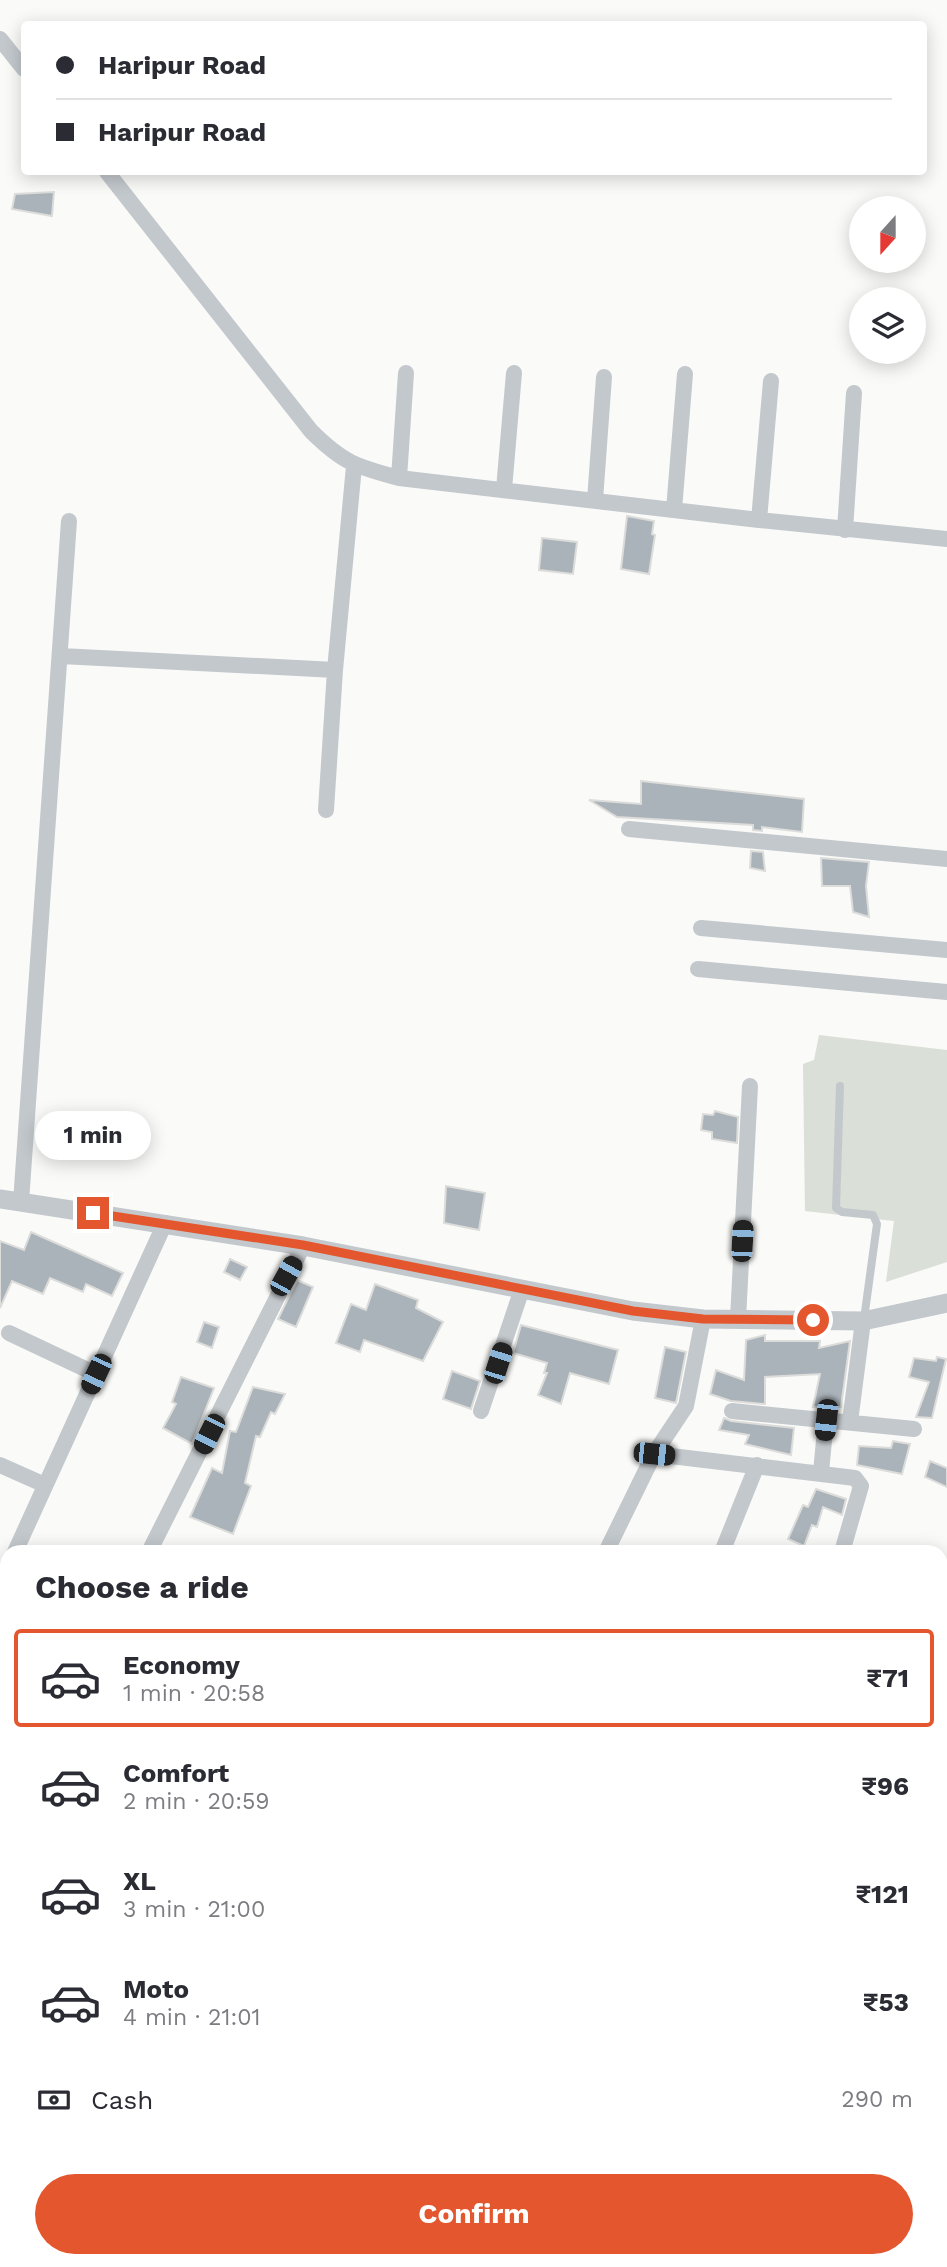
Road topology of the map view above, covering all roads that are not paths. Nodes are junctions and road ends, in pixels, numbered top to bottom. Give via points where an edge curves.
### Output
1 (0, 39) edge
2 (21, 65) edge
3 (109, 175) edge
4 (406, 373) dead end
5 (514, 373) dead end
6 (685, 374) dead end
7 (604, 377) dead end
8 (771, 381) dead end
9 (854, 393) dead end
10 (354, 466) junction
11 (399, 478) junction
12 (504, 489) junction
13 (595, 500) junction
14 (674, 510) junction
15 (760, 520) junction
16 (69, 521) dead end
17 (845, 530) junction
18 (947, 539) edge
19 (61, 656) junction
20 (335, 670) junction
21 (326, 810) dead end
22 (629, 829) dead end
23 (947, 859) edge
24 (701, 928) dead end
25 (947, 950) edge
26 (698, 969) dead end
27 (947, 992) edge
28 (750, 1086) dead end
29 (840, 1086) dead end
30 (0, 1199) edge
31 (21, 1202) junction
32 (165, 1223) junction
33 (303, 1245) junction
34 (522, 1289) junction
35 (947, 1303) edge
36 (703, 1319) junction
37 (738, 1319) junction
38 (863, 1321) junction
39 (9, 1333) dead end
40 (96, 1374) junction
41 (481, 1411) dead end
42 (732, 1411) dead end
43 (826, 1420) junction
44 (850, 1422) junction
45 (914, 1429) dead end
46 (654, 1454) junction
47 (0, 1465) edge
48 (757, 1465) junction
49 (821, 1472) junction
50 (45, 1485) junction
51 (18, 1545) edge
52 (153, 1545) edge
53 (609, 1545) edge
54 (725, 1545) edge
55 (844, 1545) edge

1 - 2 street
3 - 10 street via 311,431
4 - 11 street
5 - 12 street
6 - 14 street
7 - 13 street
8 - 15 street
9 - 17 street
10 - 11 street
10 - 20 street
11 - 12 street
12 - 13 street
13 - 14 street
14 - 15 street
15 - 17 street
16 - 19 street
17 - 18 street
19 - 20 street
19 - 31 street
20 - 21 street
22 - 23 street
24 - 25 street
26 - 27 street
28 - 37 street
29 - 38 lane via 836,1208 873,1215 877,1224
30 - 31 street
31 - 32 street
32 - 33 street
32 - 40 street
33 - 34 street
33 - 52 street
34 - 36 street via 633,1311
34 - 41 street
35 - 38 street
36 - 37 street
36 - 46 street via 686,1406
37 - 38 street
38 - 44 street
39 - 40 street
40 - 50 street
42 - 43 street
43 - 44 street
43 - 49 street
44 - 45 street
46 - 48 street
46 - 53 street
47 - 50 street
48 - 49 street
48 - 54 street
49 - 55 street via 860,1483
50 - 51 street

